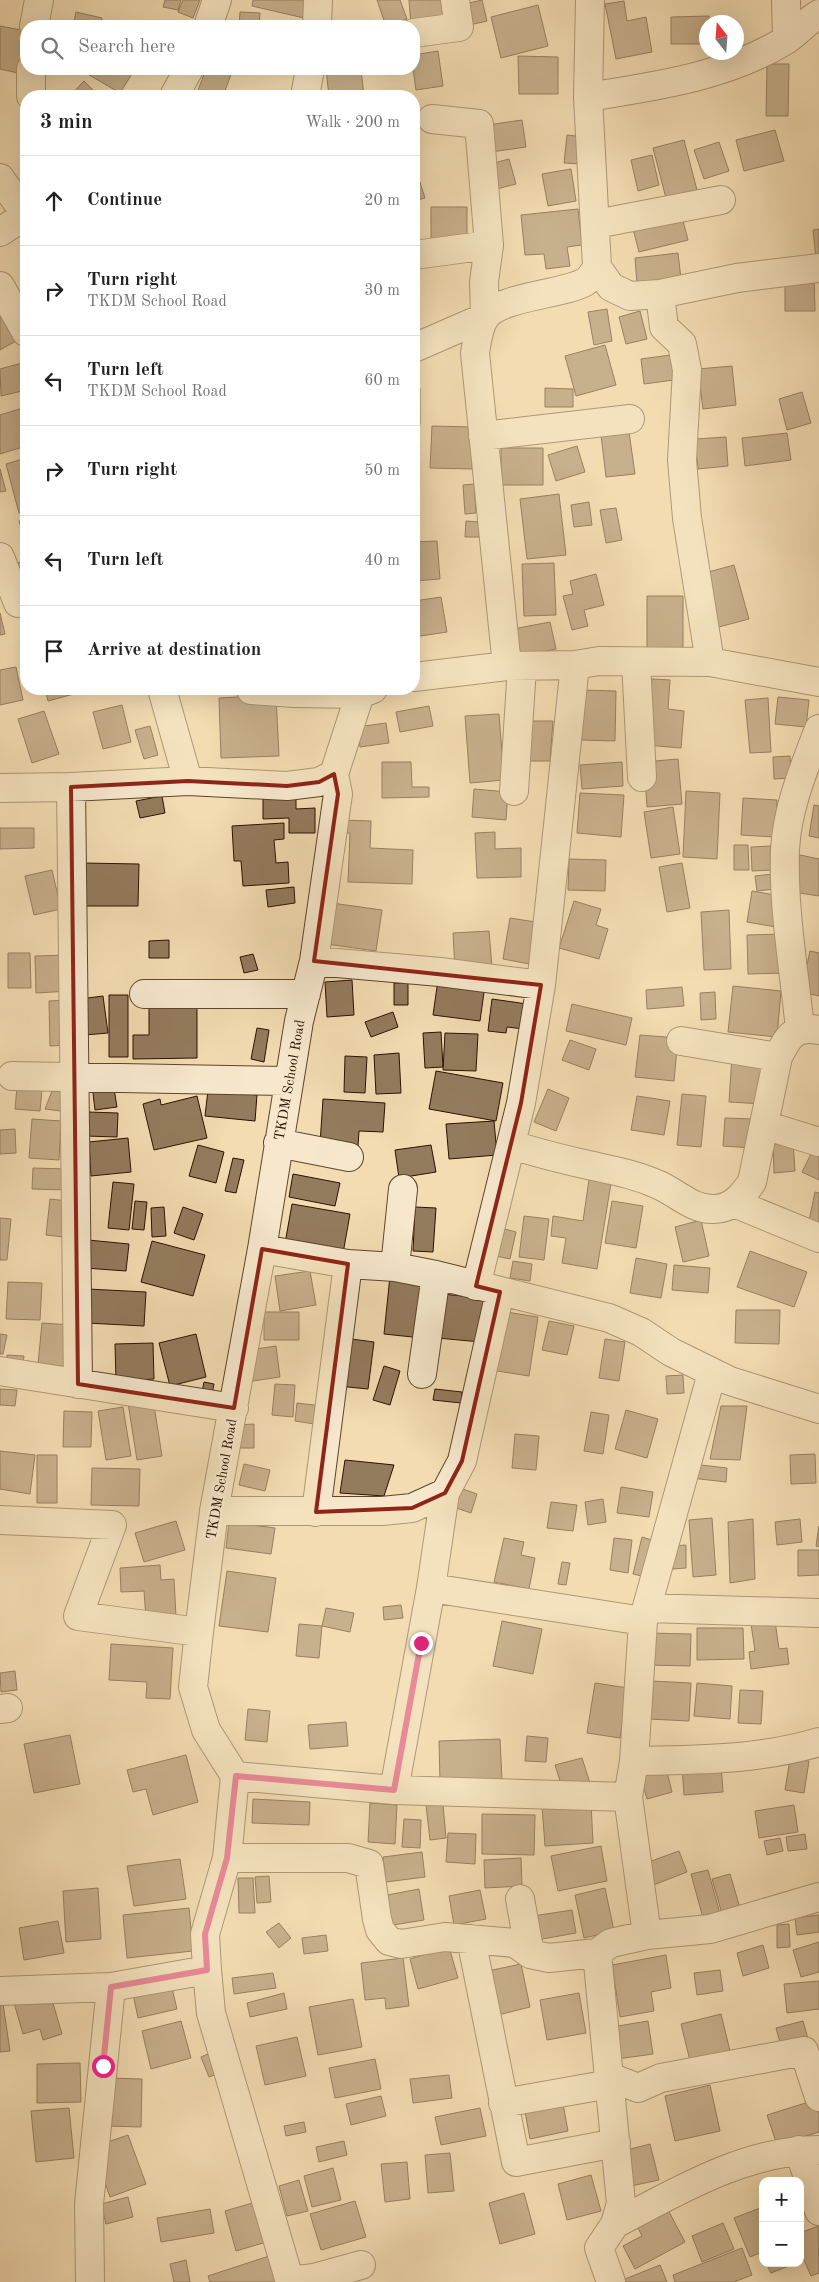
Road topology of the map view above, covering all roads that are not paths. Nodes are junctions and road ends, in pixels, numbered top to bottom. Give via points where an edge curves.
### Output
1 (39, 0) edge
2 (217, 0) edge
3 (318, 0) edge
4 (455, 0) edge
5 (590, 0) edge
6 (786, 0) edge
7 (819, 14) edge
8 (35, 20) edge
9 (210, 20) edge
10 (317, 20) edge
11 (420, 31) edge
12 (787, 39) junction
13 (31, 75) edge
14 (186, 75) edge
15 (309, 75) edge
16 (31, 90) edge
17 (177, 90) edge
18 (306, 90) edge
19 (588, 97) junction
20 (432, 119) dead end
21 (0, 178) edge
22 (721, 200) dead end
23 (20, 206) edge
24 (20, 219) edge
25 (596, 224) junction
26 (0, 232) edge
27 (489, 245) junction
28 (420, 254) edge
29 (597, 266) junction
30 (819, 268) edge
31 (0, 286) edge
32 (660, 294) junction
33 (485, 317) junction
34 (20, 321) edge
35 (420, 345) edge
36 (630, 419) dead end
37 (483, 436) junction
38 (0, 557) edge
39 (15, 604) edge
40 (636, 662) junction
41 (710, 662) junction
42 (575, 665) junction
43 (514, 666) junction
44 (420, 676) edge
45 (819, 682) edge
46 (164, 695) edge
47 (365, 695) edge
48 (819, 729) edge
49 (334, 774) junction
50 (642, 777) dead end
51 (188, 780) junction
52 (71, 787) junction
53 (0, 788) edge
54 (514, 791) dead end
55 (314, 961) junction
56 (541, 985) junction
57 (144, 994) dead end
58 (306, 994) junction
59 (809, 1029) edge
60 (681, 1041) dead end
61 (778, 1057) junction
62 (12, 1076) dead end
63 (75, 1078) junction
64 (288, 1081) junction
65 (764, 1125) junction
66 (819, 1142) edge
67 (278, 1143) junction
68 (512, 1145) junction
69 (349, 1157) dead end
70 (403, 1190) dead end
71 (734, 1203) junction
72 (819, 1238) edge
73 (262, 1249) junction
74 (348, 1264) junction
75 (395, 1266) junction
76 (436, 1275) junction
77 (488, 1289) junction
78 (0, 1371) edge
79 (712, 1373) junction
80 (422, 1374) dead end
81 (78, 1384) junction
82 (234, 1408) junction
83 (819, 1409) edge
84 (445, 1493) junction
85 (214, 1511) junction
86 (316, 1512) junction
87 (0, 1520) edge
88 (431, 1588) junction
89 (819, 1613) edge
90 (645, 1615) junction
91 (198, 1632) junction
92 (819, 1742) edge
93 (634, 1761) junction
94 (236, 1776) junction
95 (394, 1790) junction
96 (628, 1797) junction
97 (227, 1858) junction
98 (819, 1898) edge
99 (520, 1899) dead end
100 (647, 1935) junction
101 (471, 1940) junction
102 (597, 1953) junction
103 (530, 1954) junction
104 (207, 1970) junction
105 (111, 1987) junction
106 (0, 1991) edge
107 (610, 2081) junction
108 (819, 2097) edge
109 (503, 2103) junction
110 (616, 2143) junction
111 (809, 2150) edge
112 (819, 2210) edge
113 (615, 2224) junction
114 (361, 2265) dead end
115 (90, 2282) edge
116 (290, 2282) edge
117 (611, 2282) edge

1 - 8 street
2 - 9 street
3 - 10 street
4 - 11 street via 460,27
5 - 19 street
6 - 12 street
7 - 12 street
12 - 19 street via 748,59 709,73 662,86
13 - 16 street
14 - 17 street
15 - 18 street
19 - 25 street
20 - 27 street via 479,124
21 - 23 street
22 - 25 street
24 - 26 street
25 - 29 street
27 - 28 street
27 - 33 street via 484,282
29 - 32 street via 612,287 630,296
29 - 33 street via 588,281 572,288 525,298 500,307
30 - 32 street via 737,278
31 - 34 street
32 - 41 street via 664,327 682,344 687,370 683,470 687,518
33 - 35 street
33 - 37 street via 475,352
36 - 37 street
37 - 43 street
38 - 39 street
40 - 41 street
40 - 42 street via 599,661
40 - 50 street
41 - 45 street
42 - 43 street
42 - 56 street
43 - 44 street
43 - 54 street
46 - 51 street
47 - 49 street
48 - 59 street via 795,793 785,849 786,895
49 - 51 street via 320,782 287,786
49 - 55 street, TKDM School Road via 338,794
51 - 52 street
52 - 53 street
52 - 63 street
55 - 56 street
55 - 58 street, TKDM School Road
56 - 68 street
57 - 58 street
58 - 64 street, TKDM School Road
59 - 61 street via 792,1034
60 - 61 street
61 - 65 street
62 - 63 street
63 - 64 street
63 - 81 street
64 - 67 street, TKDM School Road
65 - 66 street
65 - 71 street via 752,1182
67 - 69 street
67 - 73 street, TKDM School Road
68 - 71 street via 629,1173 694,1206 715,1210
68 - 77 street
70 - 75 street
71 - 72 street
73 - 74 street
73 - 82 street, TKDM School Road
74 - 75 street
74 - 86 street
75 - 76 street
76 - 77 street
76 - 80 street
77 - 79 street via 609,1318 641,1332
77 - 84 street via 462,1460
78 - 81 street
79 - 83 street
79 - 90 street
81 - 82 street
82 - 85 street, TKDM School Road
84 - 86 street via 412,1508
84 - 88 street
85 - 86 street
85 - 91 street, TKDM School Road
87 - 91 street via 112,1525 78,1616
88 - 90 street
88 - 95 street
89 - 90 street
90 - 93 street
91 - 94 street, TKDM School Road via 193,1687 206,1730
92 - 93 street via 756,1755
93 - 96 street
94 - 95 street
94 - 97 street
95 - 96 street
96 - 100 street
97 - 101 street via 348,1858 369,1864 377,1919 380,1930 389,1941 401,1944 445,1936
97 - 104 street via 205,1934
98 - 100 street via 710,1929
99 - 103 street
100 - 102 street via 611,1943
101 - 103 street via 515,1943
101 - 109 street
102 - 103 street via 549,1958
102 - 107 street
104 - 105 street
104 - 116 street via 211,2013
105 - 106 street
105 - 115 street via 89,2204
107 - 108 street via 638,2088 661,2078 804,2051
107 - 109 street
107 - 110 street
109 - 110 street via 516,2162
110 - 113 street via 621,2203
111 - 112 street
111 - 113 street via 708,2175
113 - 117 street via 599,2248
114 - 116 street

